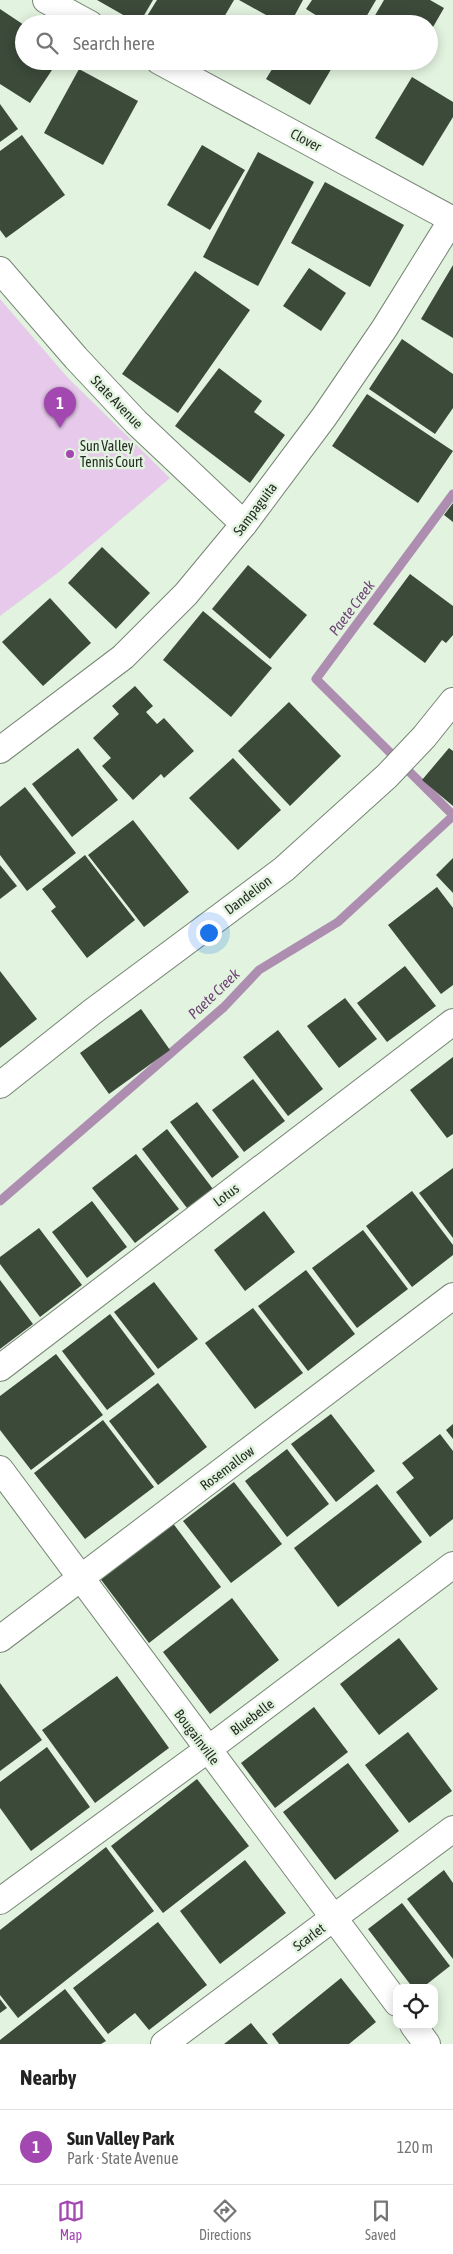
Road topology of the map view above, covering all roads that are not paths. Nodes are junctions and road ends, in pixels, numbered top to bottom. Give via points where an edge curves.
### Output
1 (46, 0) edge
2 (74, 15) edge
3 (176, 70) edge
4 (453, 219) edge
5 (0, 270) edge
6 (244, 524) junction
7 (453, 701) edge
8 (0, 750) edge
9 (453, 1022) edge
10 (0, 1085) edge
11 (453, 1296) edge
12 (0, 1368) edge
13 (0, 1469) edge
14 (453, 1565) edge
15 (80, 1579) junction
16 (0, 1639) edge
17 (207, 1750) junction
18 (453, 1829) edge
19 (0, 1901) edge
20 (333, 1919) junction
21 (393, 1998) edge
22 (416, 2029) edge
23 (164, 2044) edge
24 (427, 2044) edge

1 - 2 street
3 - 4 street, Clover
4 - 6 street, Sampaguita via 330,409
5 - 6 street, State Avenue via 136,422
6 - 8 street, Sampaguita via 186,594 123,657
7 - 10 street, Dandelion via 387,776 284,869
9 - 12 street, Lotus
11 - 15 street, Rosemallow
13 - 15 street, Bougainville
14 - 17 street, Bluebelle
15 - 16 street, Rosemallow
15 - 17 street, Bougainville
17 - 19 street, Bluebelle
17 - 20 street, Bougainville
18 - 20 street, Scarlet
20 - 21 street, Bougainville
20 - 23 street, Scarlet
22 - 24 street

